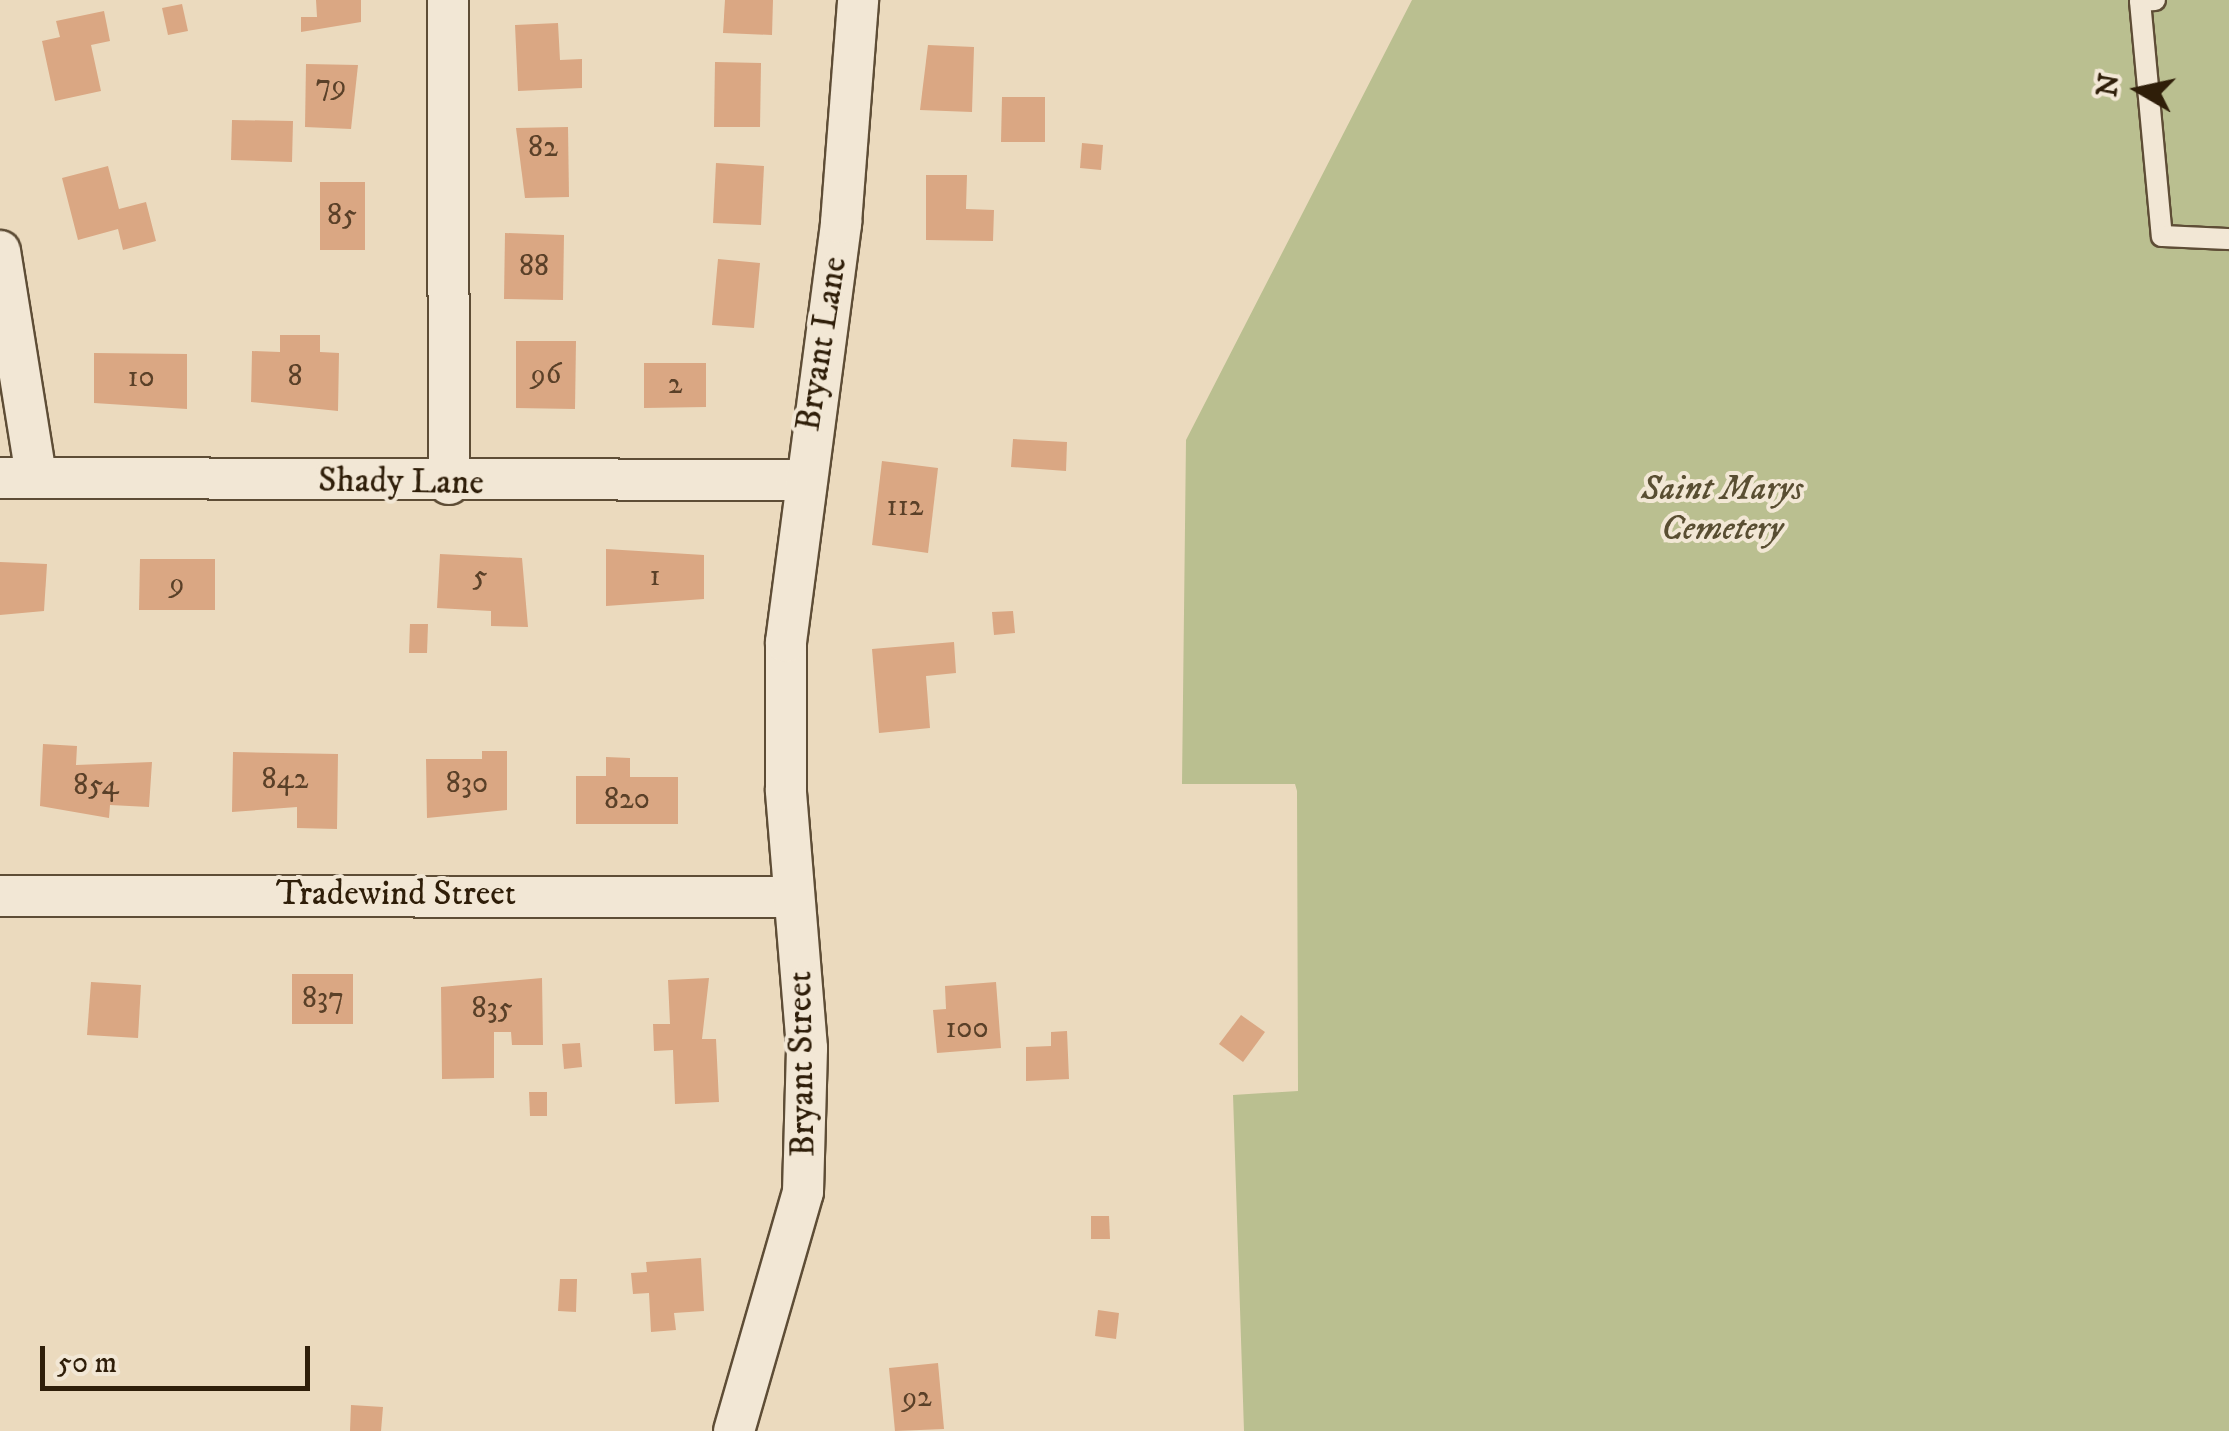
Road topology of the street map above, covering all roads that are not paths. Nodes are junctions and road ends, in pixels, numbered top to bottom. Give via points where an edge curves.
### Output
1 (448, 0) edge
2 (858, 0) edge
3 (2155, 0) edge
4 (2140, 1) edge
5 (2229, 239) edge
6 (0, 251) edge
7 (18, 478) edge
8 (801, 480) junction
9 (449, 484) junction
10 (786, 687) joint
11 (0, 896) edge
12 (793, 897) junction
13 (734, 1431) edge

1 - 9 street
2 - 8 street, Bryant Lane via 841,223
3 - 4 lane
4 - 5 lane via 2162,236
6 - 7 street
7 - 9 street, Shady Lane
8 - 9 street, Shady Lane
8 - 10 street, Bryant Lane
10 - 12 street, Bryant Street
11 - 12 street, Tradewind Street
12 - 13 street, Bryant Street via 807,1048 803,1192

